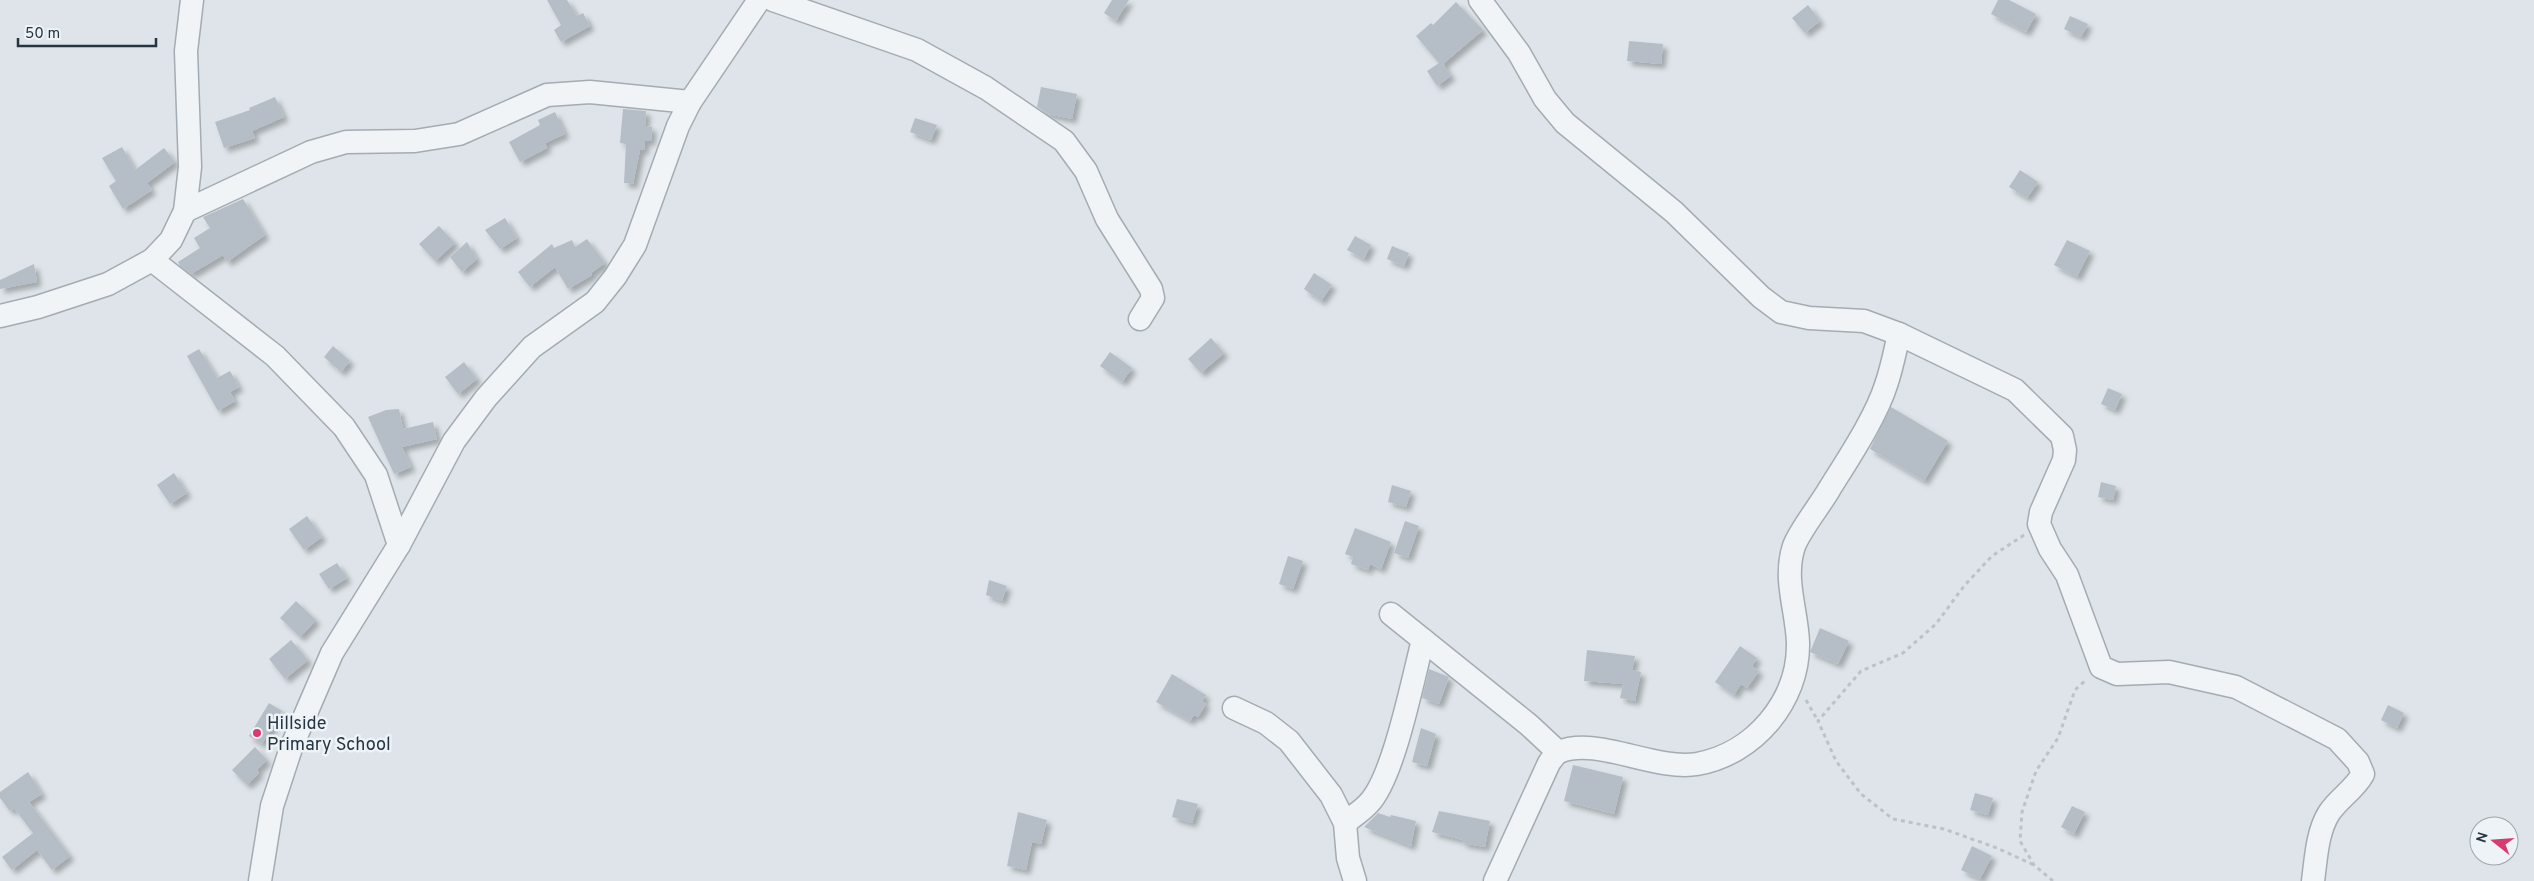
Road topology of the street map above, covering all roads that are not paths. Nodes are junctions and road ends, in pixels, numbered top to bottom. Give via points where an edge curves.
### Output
1 (192, 0) edge
2 (759, 0) edge
3 (773, 0) edge
4 (1480, 0) edge
5 (690, 102) junction
6 (185, 211) junction
7 (152, 260) junction
8 (0, 316) edge
9 (1140, 319) dead end
10 (1899, 334) junction
11 (399, 545) junction
12 (1391, 614) dead end
13 (1423, 640) junction
14 (1234, 708) dead end
15 (1558, 752) junction
16 (1345, 822) junction
17 (260, 881) edge
18 (1355, 881) edge
19 (1495, 881) edge
20 (2313, 881) edge

1 - 6 street via 186,51 190,167
2 - 5 street
3 - 9 street via 917,50 986,88 1064,141 1086,171 1108,219 1151,289 1153,298
4 - 10 street via 1519,53 1545,99 1566,123 1674,212 1761,297 1781,312 1809,318 1864,321
5 - 6 street via 590,92 548,95 459,134 415,141 346,142 311,152
5 - 11 street via 678,126 635,245 615,276 595,302 532,347 486,398 454,441
6 - 7 street via 171,240
7 - 8 street via 108,284
7 - 11 street via 275,356 344,427 376,475
10 - 15 street via 1886,386 1857,442 1795,544 1788,569 1798,642 1796,675 1781,706 1757,735 1734,752 1697,764 1661,764 1584,748
10 - 20 street via 2015,390 2062,436 2064,460 2041,512 2039,524 2067,575 2101,667 2117,674 2169,672 2236,687 2336,739 2358,762 2363,774 2356,787 2330,812 2321,830
11 - 17 street via 332,653 291,748 272,806
12 - 13 street
13 - 15 street
13 - 16 street via 1386,774 1370,803
14 - 16 street via 1266,722 1289,741 1331,795
15 - 19 street via 1549,763
16 - 18 street via 1348,858

